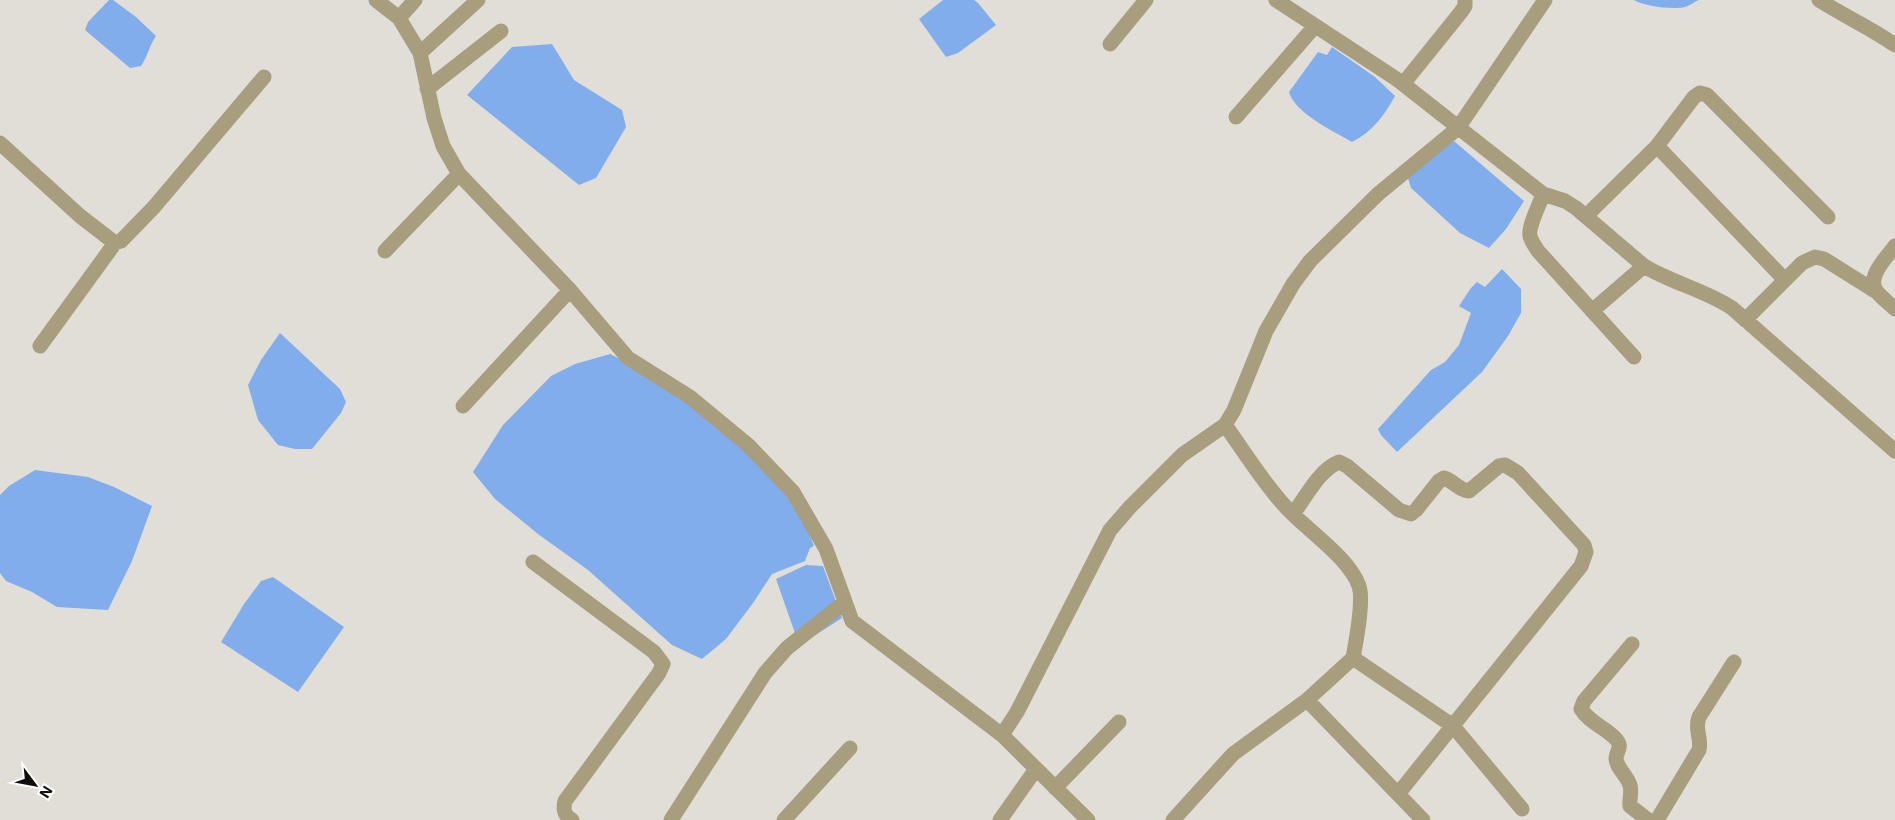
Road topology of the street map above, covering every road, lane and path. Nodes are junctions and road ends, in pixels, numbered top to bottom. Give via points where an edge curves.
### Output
1 (376, 0) edge
2 (415, 0) edge
3 (478, 0) edge
4 (1146, 0) edge
5 (1276, 0) edge
6 (1465, 0) edge
7 (1545, 0) edge
8 (1819, 0) edge
9 (399, 18) junction
10 (1315, 26) junction
11 (501, 31) dead end
12 (1110, 44) dead end
13 (1895, 45) edge
14 (420, 53) junction
15 (264, 77) dead end
16 (1402, 84) junction
17 (427, 89) junction
18 (1236, 117) dead end
19 (1458, 128) junction
20 (0, 143) edge
21 (1657, 146) junction
22 (459, 174) junction
23 (1543, 194) junction
24 (1586, 216) junction
25 (1828, 217) dead end
26 (115, 243) junction
27 (1895, 246) edge
28 (385, 251) dead end
29 (1644, 266) junction
30 (1785, 280) junction
31 (570, 290) junction
32 (1875, 291) junction
33 (1895, 308) edge
34 (1592, 311) junction
35 (1745, 320) junction
36 (40, 346) dead end
37 (1634, 357) dead end
38 (463, 406) dead end
39 (1225, 425) junction
40 (1895, 451) edge
41 (1293, 514) junction
42 (533, 562) dead end
43 (845, 602) junction
44 (1632, 644) dead end
45 (1353, 658) junction
46 (1734, 662) dead end
47 (1307, 700) junction
48 (1118, 722) dead end
49 (1453, 726) junction
50 (1002, 735) junction
51 (850, 748) dead end
52 (1036, 769) junction
53 (1055, 788) junction
54 (1398, 794) junction
55 (1522, 808) dead end
56 (572, 820) edge
57 (671, 820) edge
58 (784, 820) edge
59 (1000, 820) edge
60 (1088, 820) edge
61 (1173, 820) edge
62 (1423, 820) edge
63 (1648, 820) edge
64 (1657, 820) edge

1 - 9 street
2 - 9 street
3 - 14 street
4 - 12 street
5 - 10 street
6 - 16 street via 1461,12
7 - 19 street
8 - 13 street
9 - 14 street
10 - 16 street
10 - 18 street
11 - 17 street
14 - 17 street
15 - 26 street via 154,207 121,241
16 - 19 street
17 - 22 street via 443,146
19 - 23 street
19 - 39 street via 1378,194 1310,261 1266,331
20 - 26 street via 80,216
21 - 24 street
21 - 25 street via 1700,92
21 - 30 street
22 - 28 street
22 - 31 street
23 - 24 street via 1565,201
23 - 34 street via 1530,235 1538,251
24 - 29 street
26 - 36 street
27 - 32 street via 1875,275
29 - 34 street
29 - 35 street via 1718,298
30 - 32 street via 1802,263 1815,256
30 - 35 street
31 - 38 street
31 - 43 street via 628,358 690,397 748,445 793,492 826,549
32 - 33 street
34 - 37 street
35 - 40 street
39 - 41 street
39 - 50 street via 1182,455 1110,530 1017,712
41 - 45 street via 1345,564 1360,588
41 - 49 street via 1324,472 1339,462 1399,510 1410,514 1444,478 1463,491 1469,491 1499,466 1505,465 1518,473 1584,545 1586,552 1581,566
42 - 56 street via 654,652 663,664 565,801 563,809
43 - 50 street via 852,621
43 - 57 street via 787,648 765,673
44 - 63 street via 1581,709 1619,744 1616,758 1630,784 1630,806
45 - 47 street
45 - 49 street
46 - 64 street via 1699,717 1696,726 1701,742 1699,750
47 - 54 street
47 - 61 street via 1233,754
48 - 53 street
49 - 54 street
49 - 55 street
50 - 52 street
51 - 58 street
52 - 53 street
52 - 59 street
53 - 60 street
54 - 62 street

